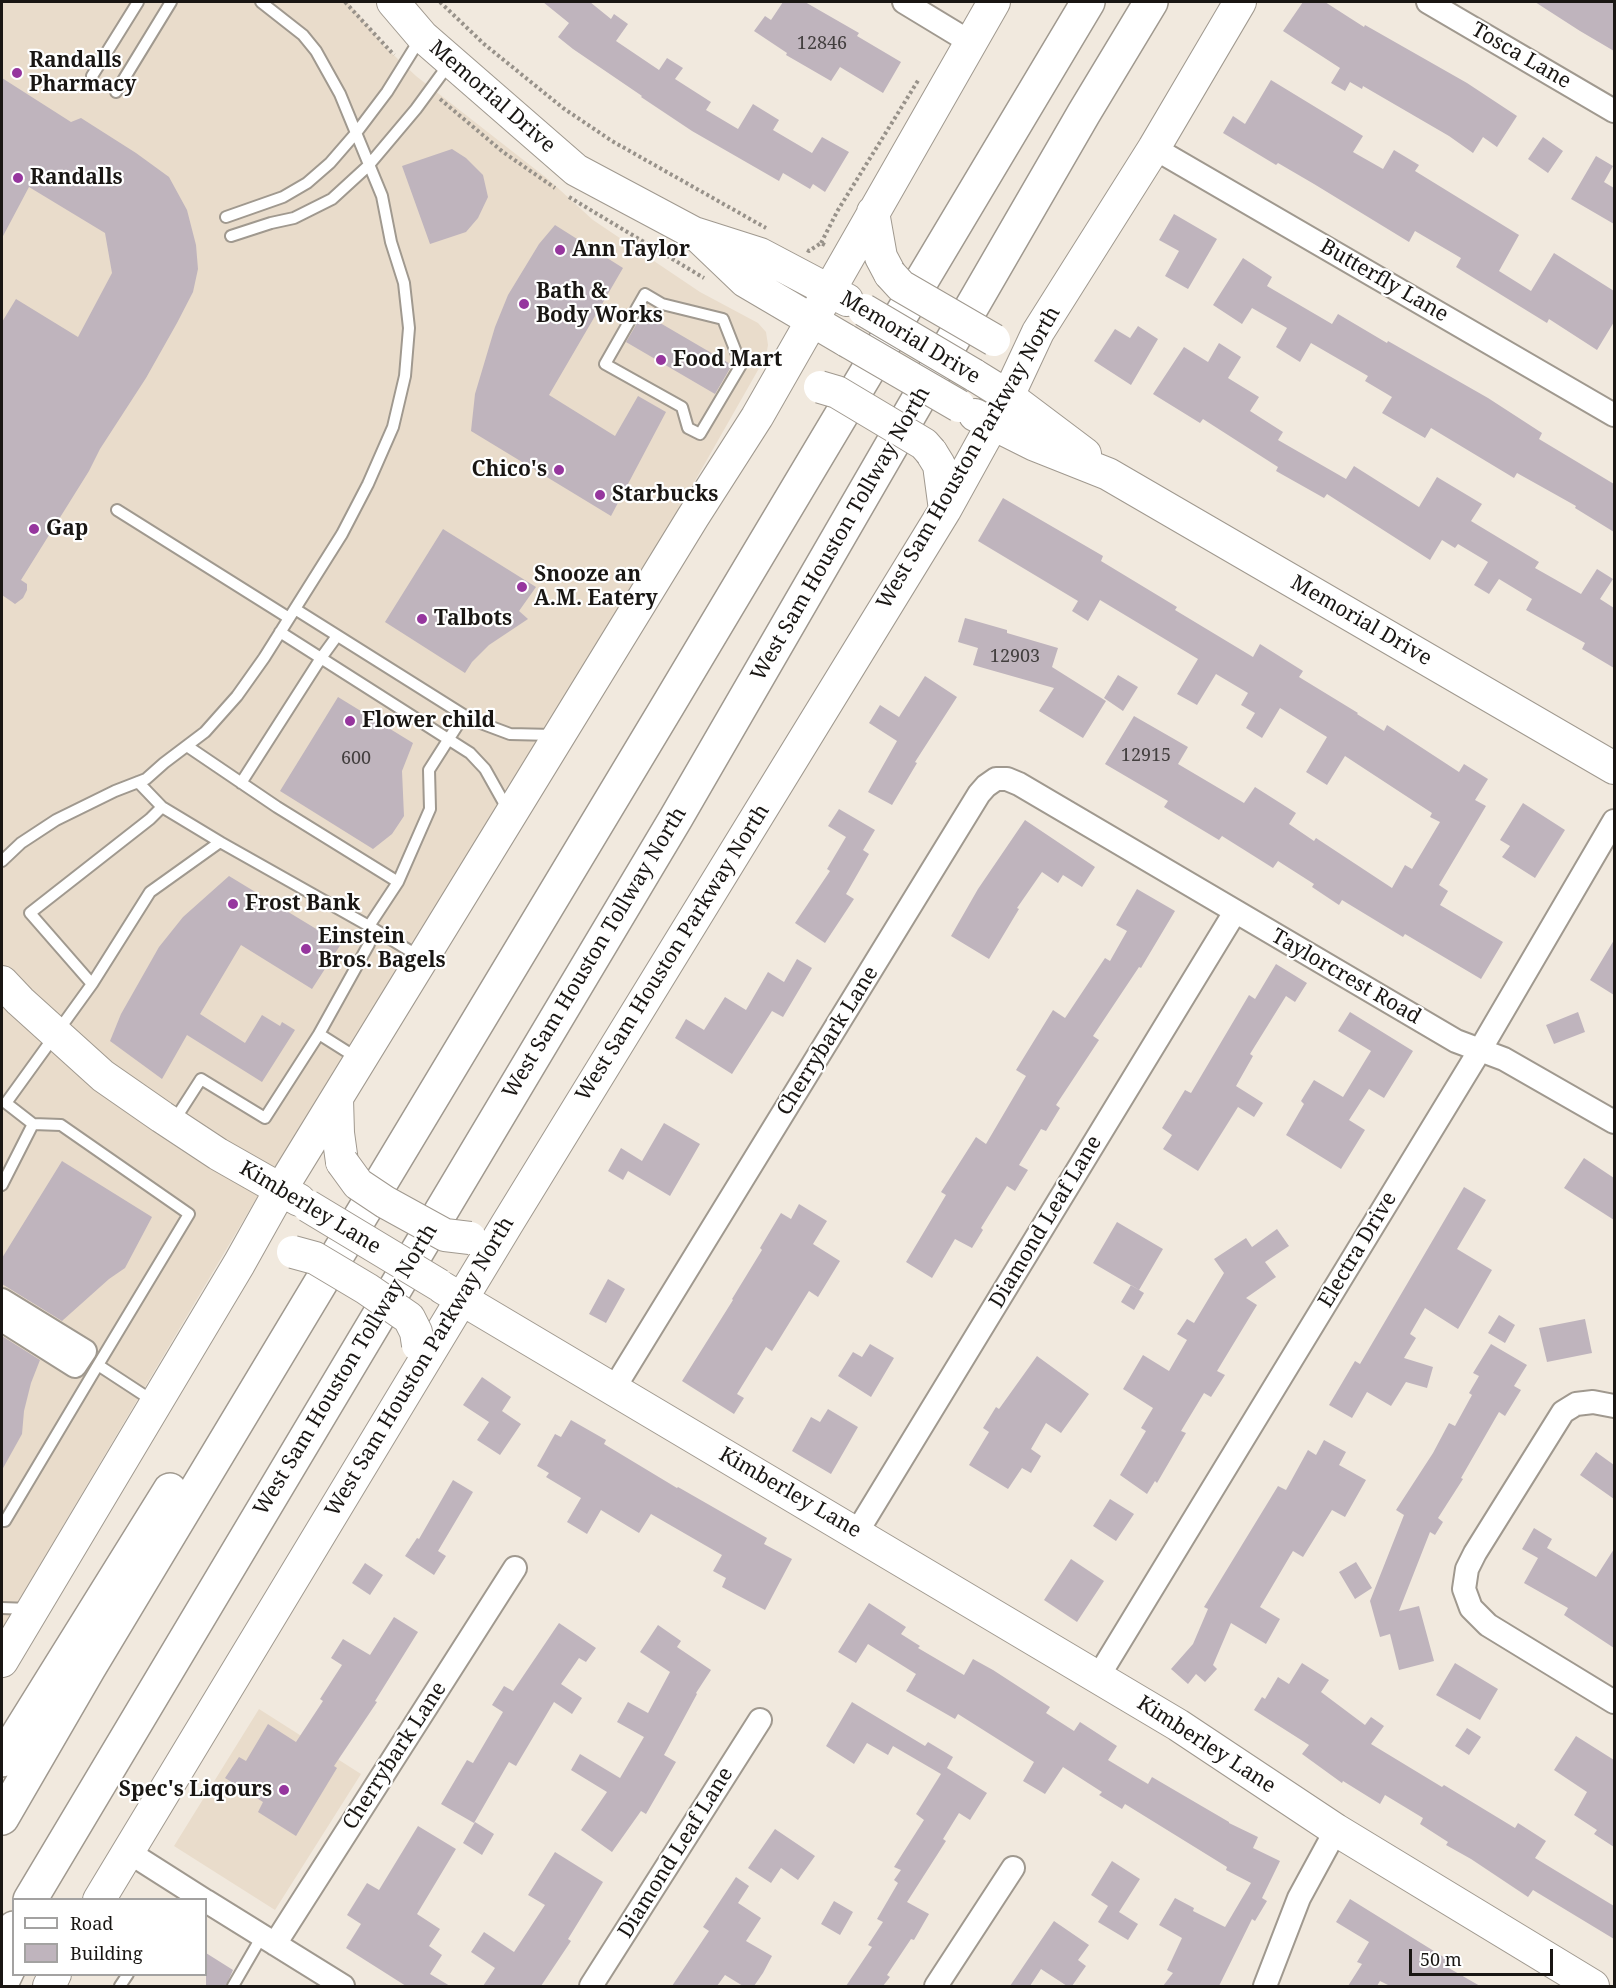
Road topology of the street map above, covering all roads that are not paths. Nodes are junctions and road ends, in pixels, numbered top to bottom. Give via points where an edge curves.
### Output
1 (138, 2) edge
2 (171, 2) edge
3 (261, 2) edge
4 (393, 2) edge
5 (904, 2) edge
6 (994, 2) edge
7 (1088, 2) edge
8 (1151, 2) edge
9 (1240, 2) edge
10 (1428, 2) edge
11 (422, 36) junction
12 (969, 42) junction
13 (451, 61) junction
14 (92, 76) dead end
15 (116, 92) dead end
16 (1614, 111) edge
17 (356, 133) junction
18 (1154, 148) junction
19 (368, 165) junction
20 (873, 212) junction
21 (226, 217) dead end
22 (694, 233) junction
23 (231, 236) dead end
24 (830, 290) junction
25 (812, 321) junction
26 (1038, 332) junction
27 (1008, 396) junction
28 (1614, 416) edge
29 (757, 417) junction
30 (992, 424) junction
31 (700, 434) joint
32 (1108, 474) junction
33 (117, 510) dead end
34 (945, 510) junction
35 (292, 614) junction
36 (280, 633) junction
37 (337, 636) junction
38 (321, 658) junction
39 (464, 715) junction
40 (559, 736) junction
41 (450, 738) junction
42 (188, 746) junction
43 (1614, 768) edge
44 (138, 782) junction
45 (241, 783) junction
46 (162, 807) junction
47 (511, 815) junction
48 (1614, 820) edge
49 (1083, 822) joint
50 (220, 842) junction
51 (2, 861) edge
52 (398, 882) junction
53 (1235, 912) junction
54 (369, 926) junction
55 (422, 959) junction
56 (2, 982) edge
57 (92, 984) junction
58 (57, 1034) junction
59 (319, 1034) junction
60 (1480, 1050) junction
61 (361, 1060) junction
62 (337, 1099) junction
63 (4, 1104) edge
64 (1614, 1122) edge
65 (33, 1124) junction
66 (172, 1124) junction
67 (2, 1185) edge
68 (281, 1189) junction
69 (507, 1224) junction
70 (239, 1264) junction
71 (450, 1292) junction
72 (4, 1311) edge
73 (56, 1343) dead end
74 (98, 1365) junction
75 (414, 1377) junction
76 (613, 1390) junction
77 (156, 1403) junction
78 (1614, 1406) edge
79 (215, 1459) junction
80 (2, 1521) edge
81 (857, 1532) junction
82 (515, 1568) dead end
83 (2, 1608) edge
84 (33, 1609) junction
85 (2, 1660) edge
86 (1098, 1677) junction
87 (1614, 1702) edge
88 (142, 1713) junction
89 (760, 1720) dead end
90 (2, 1760) edge
91 (2, 1818) edge
92 (1336, 1830) junction
93 (127, 1851) junction
94 (1012, 1868) dead end
95 (31, 1898) edge
96 (45, 1898) edge
97 (100, 1898) edge
98 (196, 1898) edge
99 (207, 1904) edge
100 (12, 1931) edge
101 (268, 1940) junction
102 (2, 1948) edge
103 (12, 1961) edge
104 (2, 1982) edge
105 (233, 1986) edge
106 (343, 1986) edge
107 (591, 1986) edge
108 (936, 1986) edge
109 (1265, 1986) edge
110 (1593, 1986) edge

1 - 14 lane
2 - 15 lane
3 - 17 lane via 303,35 315,51 340,94
4 - 11 main road, Memorial Drive
5 - 12 street
6 - 12 main road
7 - 79 highway
8 - 88 highway, West Sam Houston Tollway North via 676,818
9 - 18 main road, West Sam Houston Parkway North
10 - 16 street, Tosca Lane
11 - 13 main road, Memorial Drive
11 - 17 lane
12 - 20 main road
13 - 19 lane
13 - 22 main road, Memorial Drive via 576,170
17 - 19 lane
17 - 21 lane via 308,183
18 - 26 main road, West Sam Houston Parkway North
18 - 28 street, Butterfly Lane
19 - 23 lane via 332,199 314,209
19 - 35 lane via 382,196 404,283 409,328 405,376 393,427 368,484
20 - 24 main road
20 - 26 main road, bridge via 881,257 901,285 994,340 1007,342
22 - 24 main road, Memorial Drive via 760,254
22 - 25 main road, Memorial Drive via 745,280
24 - 25 main road
24 - 27 main road, Memorial Drive, bridge
25 - 29 main road
25 - 30 main road, Memorial Drive, bridge
26 - 27 main road, West Sam Houston Parkway North
27 - 30 main road, West Sam Houston Parkway North
27 - 32 main road, Memorial Drive
29 - 34 main road, bridge via 801,389 820,387 837,392 924,444 939,465
29 - 40 main road
30 - 32 main road, Memorial Drive
30 - 34 main road, West Sam Houston Parkway North
31 - 31 lane via 688,428 682,407 604,364 645,294 662,304 723,319 735,347 741,365
32 - 43 main road, Memorial Drive
33 - 35 lane
34 - 69 main road, West Sam Houston Parkway North
35 - 36 lane
35 - 37 lane
36 - 38 lane
36 - 42 lane via 237,696
37 - 38 lane
37 - 39 lane
38 - 41 lane
38 - 45 lane
39 - 40 lane via 510,734
39 - 41 lane
40 - 47 main road
41 - 47 lane via 485,769
41 - 52 lane via 429,770 429,809
42 - 44 lane
42 - 45 lane
44 - 46 lane
44 - 51 lane via 56,820
45 - 52 lane
46 - 50 lane
46 - 57 lane via 30,913
47 - 55 main road
48 - 60 street, Electra Drive
49 - 53 street, Taylorcrest Road
49 - 76 street, Cherrybark Lane via 1007,779 996,779 986,786
50 - 54 lane
50 - 57 lane via 150,892
52 - 54 lane
53 - 60 street, Taylorcrest Road via 1456,1041
53 - 81 street, Diamond Leaf Lane
54 - 55 lane
54 - 59 lane via 369,944
55 - 61 main road
56 - 58 main road, Kimberley Lane
57 - 58 lane
58 - 63 lane
58 - 66 main road, Kimberley Lane via 103,1076
59 - 61 lane
59 - 66 lane via 265,1118 201,1079
60 - 64 street, Taylorcrest Road via 1504,1059
60 - 86 street, Electra Drive
61 - 62 main road
62 - 68 main road
62 - 69 main road, bridge via 342,1162 358,1184 445,1235 470,1238
63 - 65 lane
65 - 67 lane
65 - 74 lane via 61,1125 189,1214
66 - 68 main road, Kimberley Lane
68 - 70 main road
68 - 71 main road, Kimberley Lane, bridge
69 - 71 main road, West Sam Houston Parkway North
70 - 75 main road, bridge via 266,1254 293,1252 315,1258 367,1289 409,1318 418,1345
70 - 77 main road
71 - 75 main road, West Sam Houston Parkway North
71 - 76 main road, Kimberley Lane
72 - 73 street
74 - 77 lane
74 - 80 lane
75 - 93 main road, West Sam Houston Parkway North
76 - 81 main road, Kimberley Lane
77 - 84 main road
78 - 87 street via 1593,1402 1576,1404 1563,1412 1467,1569 1464,1589 1472,1608 1488,1625
79 - 90 highway via 178,1478
79 - 91 highway
81 - 86 main road, Kimberley Lane
82 - 101 street, Cherrybark Lane
83 - 84 lane
84 - 85 main road
86 - 92 main road, Kimberley Lane
88 - 95 highway, West Sam Houston Tollway North
88 - 96 highway
89 - 107 street, Diamond Leaf Lane
92 - 109 street via 1299,1898
92 - 110 main road, Kimberley Lane
93 - 97 main road, West Sam Houston Parkway North
93 - 98 street
94 - 108 street
99 - 101 street
100 - 102 highway
101 - 105 lane
101 - 106 street
103 - 104 highway

